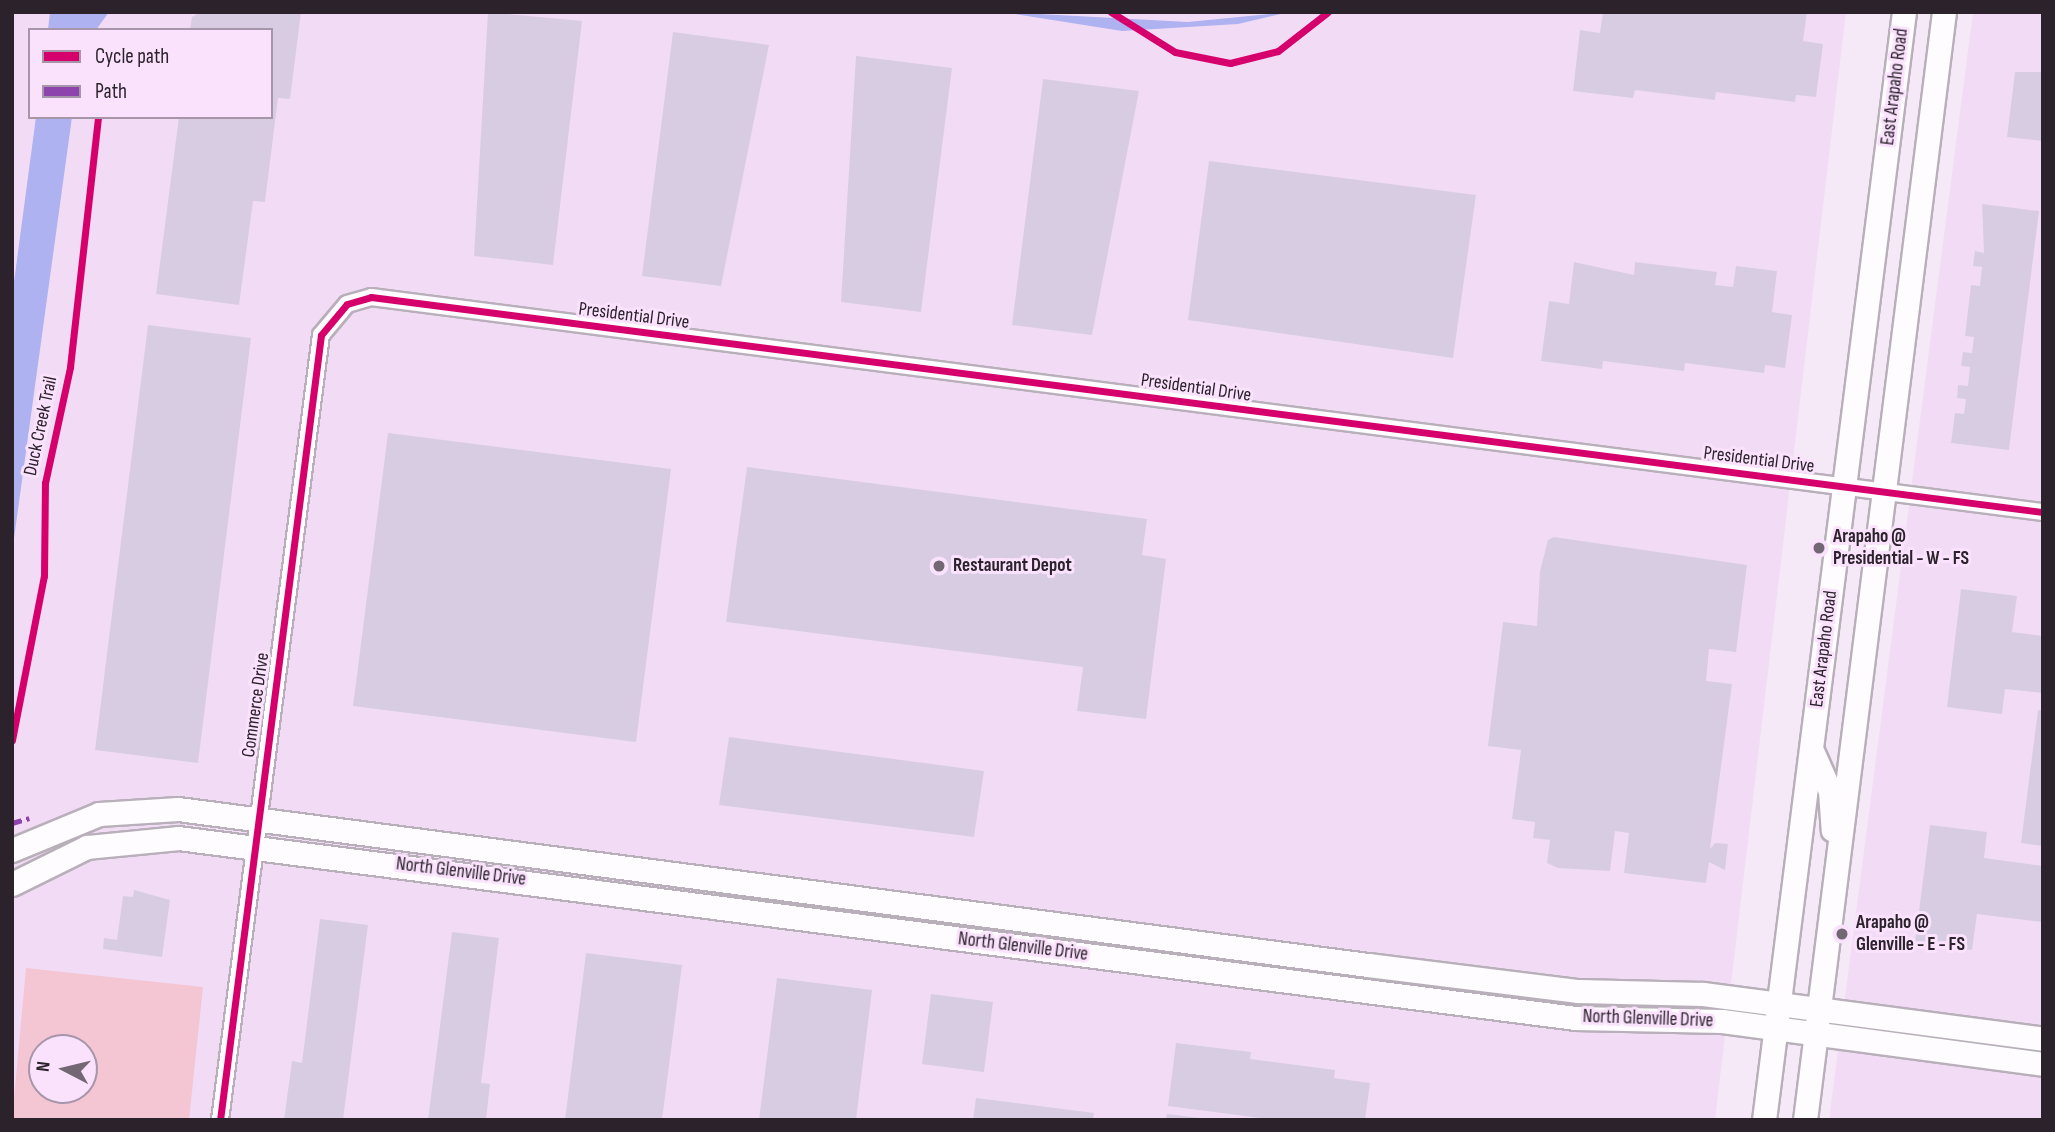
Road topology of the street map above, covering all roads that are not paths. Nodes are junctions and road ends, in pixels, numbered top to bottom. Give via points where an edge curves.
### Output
1 (1904, 12) edge
2 (1944, 12) edge
3 (347, 303) joint
4 (1843, 487) junction
5 (1884, 491) junction
6 (2043, 512) edge
7 (1812, 751) junction
8 (257, 818) junction
9 (464, 845) junction
10 (1840, 846) junction
11 (254, 848) junction
12 (12, 850) edge
13 (562, 858) junction
14 (429, 868) junction
15 (12, 884) edge
16 (559, 885) junction
17 (911, 903) junction
18 (908, 933) junction
19 (1129, 933) junction
20 (1169, 938) junction
21 (1125, 960) junction
22 (1165, 966) junction
23 (1544, 986) junction
24 (1782, 1005) junction
25 (1542, 1014) junction
26 (1818, 1023) junction
27 (1777, 1030) junction
28 (2043, 1039) edge
29 (2043, 1064) edge
30 (220, 1120) edge
31 (1764, 1120) edge
32 (1805, 1120) edge

1 - 4 street, East Arapaho Road
2 - 5 street, East Arapaho Road
3 - 4 street, Presidential Drive via 383,299
3 - 8 street, Commerce Drive via 321,335
4 - 5 street, Presidential Drive
4 - 7 street, East Arapaho Road
5 - 6 street, Presidential Drive
5 - 10 street, East Arapaho Road
7 - 10 street via 1830,791 1832,827
7 - 24 street, East Arapaho Road
8 - 9 street, North Glenville Drive
8 - 11 street, Commerce Drive
8 - 12 street, North Glenville Drive via 138,809 61,825
9 - 13 street, North Glenville Drive
9 - 14 street
10 - 26 street, East Arapaho Road
11 - 14 street, North Glenville Drive
11 - 15 street, North Glenville Drive via 167,838 112,841
11 - 30 street, Commerce Drive
13 - 16 street
13 - 17 street, North Glenville Drive
14 - 16 street, North Glenville Drive
16 - 18 street, North Glenville Drive
17 - 18 street
17 - 19 street, North Glenville Drive
18 - 21 street, North Glenville Drive
19 - 20 street, North Glenville Drive
19 - 21 street
20 - 22 street
20 - 23 street, North Glenville Drive
21 - 22 street, North Glenville Drive
22 - 25 street, North Glenville Drive
23 - 24 street, North Glenville Drive
23 - 25 street
24 - 26 street, North Glenville Drive
24 - 27 street, East Arapaho Road
25 - 27 street, North Glenville Drive
26 - 27 street, North Glenville Drive
26 - 28 street, North Glenville Drive
26 - 29 street, North Glenville Drive
26 - 32 street, East Arapaho Road
27 - 31 street, East Arapaho Road

